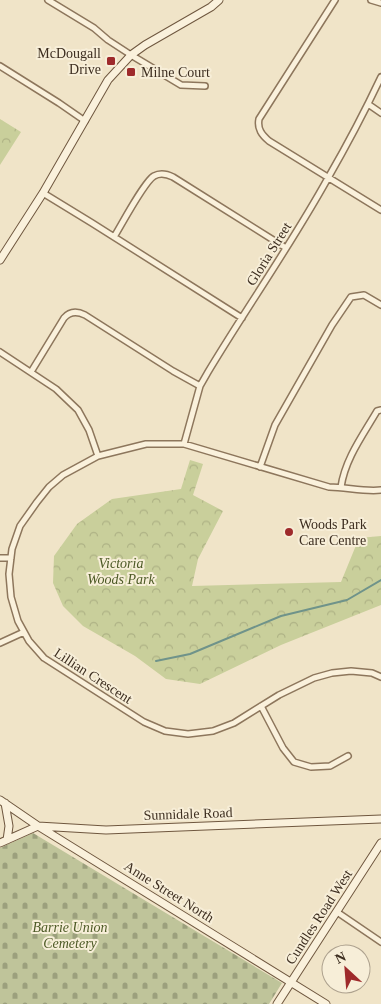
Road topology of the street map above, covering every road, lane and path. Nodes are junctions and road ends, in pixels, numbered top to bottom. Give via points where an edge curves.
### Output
1 (48, 0) edge
2 (219, 0) edge
3 (335, 0) edge
4 (371, 0) edge
5 (381, 3) edge
6 (131, 55) junction
7 (0, 66) edge
8 (381, 77) edge
9 (205, 86) dead end
10 (368, 104) junction
11 (381, 113) edge
12 (85, 121) junction
13 (328, 178) junction
14 (43, 193) junction
15 (381, 210) edge
16 (114, 236) junction
17 (286, 248) junction
18 (0, 260) edge
19 (381, 306) edge
20 (242, 318) junction
21 (0, 352) edge
22 (31, 372) junction
23 (200, 386) junction
24 (381, 410) edge
25 (184, 444) junction
26 (98, 456) junction
27 (260, 467) junction
28 (341, 487) junction
29 (381, 490) edge
30 (0, 558) edge
31 (11, 558) junction
32 (24, 632) junction
33 (0, 643) edge
34 (381, 677) edge
35 (261, 706) junction
36 (348, 756) dead end
37 (2, 802) edge
38 (381, 819) edge
39 (38, 826) junction
40 (4, 841) edge
41 (381, 843) edge
42 (337, 912) junction
43 (381, 942) edge
44 (291, 982) junction
45 (277, 1004) edge
46 (326, 1004) edge

1 - 6 street
2 - 6 street
3 - 13 street via 258,124 260,133 269,141
4 - 5 street
6 - 9 street via 181,85
6 - 12 street via 108,80
7 - 12 street
8 - 10 street, Gloria Street
10 - 11 street
10 - 13 street, Gloria Street
12 - 14 street
13 - 15 street
13 - 17 street, Gloria Street
14 - 16 street
14 - 18 street
16 - 17 street via 150,180 167,174
16 - 20 street
17 - 20 street, Gloria Street
19 - 27 street via 364,295 351,297 275,425
20 - 23 street, Gloria Street
21 - 22 street
22 - 23 street via 64,318 77,311
22 - 26 street via 78,410
23 - 25 street, Gloria Street
24 - 28 street via 377,411 351,457
25 - 26 street, Lillian Crescent via 146,444
25 - 27 street, Lillian Crescent
26 - 31 street, Lillian Crescent via 63,475 49,487 20,526
27 - 28 street, Lillian Crescent via 329,487
28 - 29 street, Lillian Crescent
30 - 31 street
31 - 32 street, Lillian Crescent via 11,598
32 - 33 street
32 - 35 street, Lillian Crescent via 44,658 144,722 165,731 188,734 213,731 234,723
34 - 35 street, Lillian Crescent via 351,671 332,673 314,678
35 - 36 street via 294,762 311,767 330,766
37 - 39 street, Anne Street North
37 - 40 street via 10,826
38 - 39 street, Sunnidale Road via 106,830
39 - 40 street, Sunnidale Road
39 - 44 street, Anne Street North
41 - 42 street, Cundles Road West
42 - 43 street
42 - 44 street, Cundles Road West
44 - 45 street, Cundles Road West
44 - 46 street, Anne Street North

